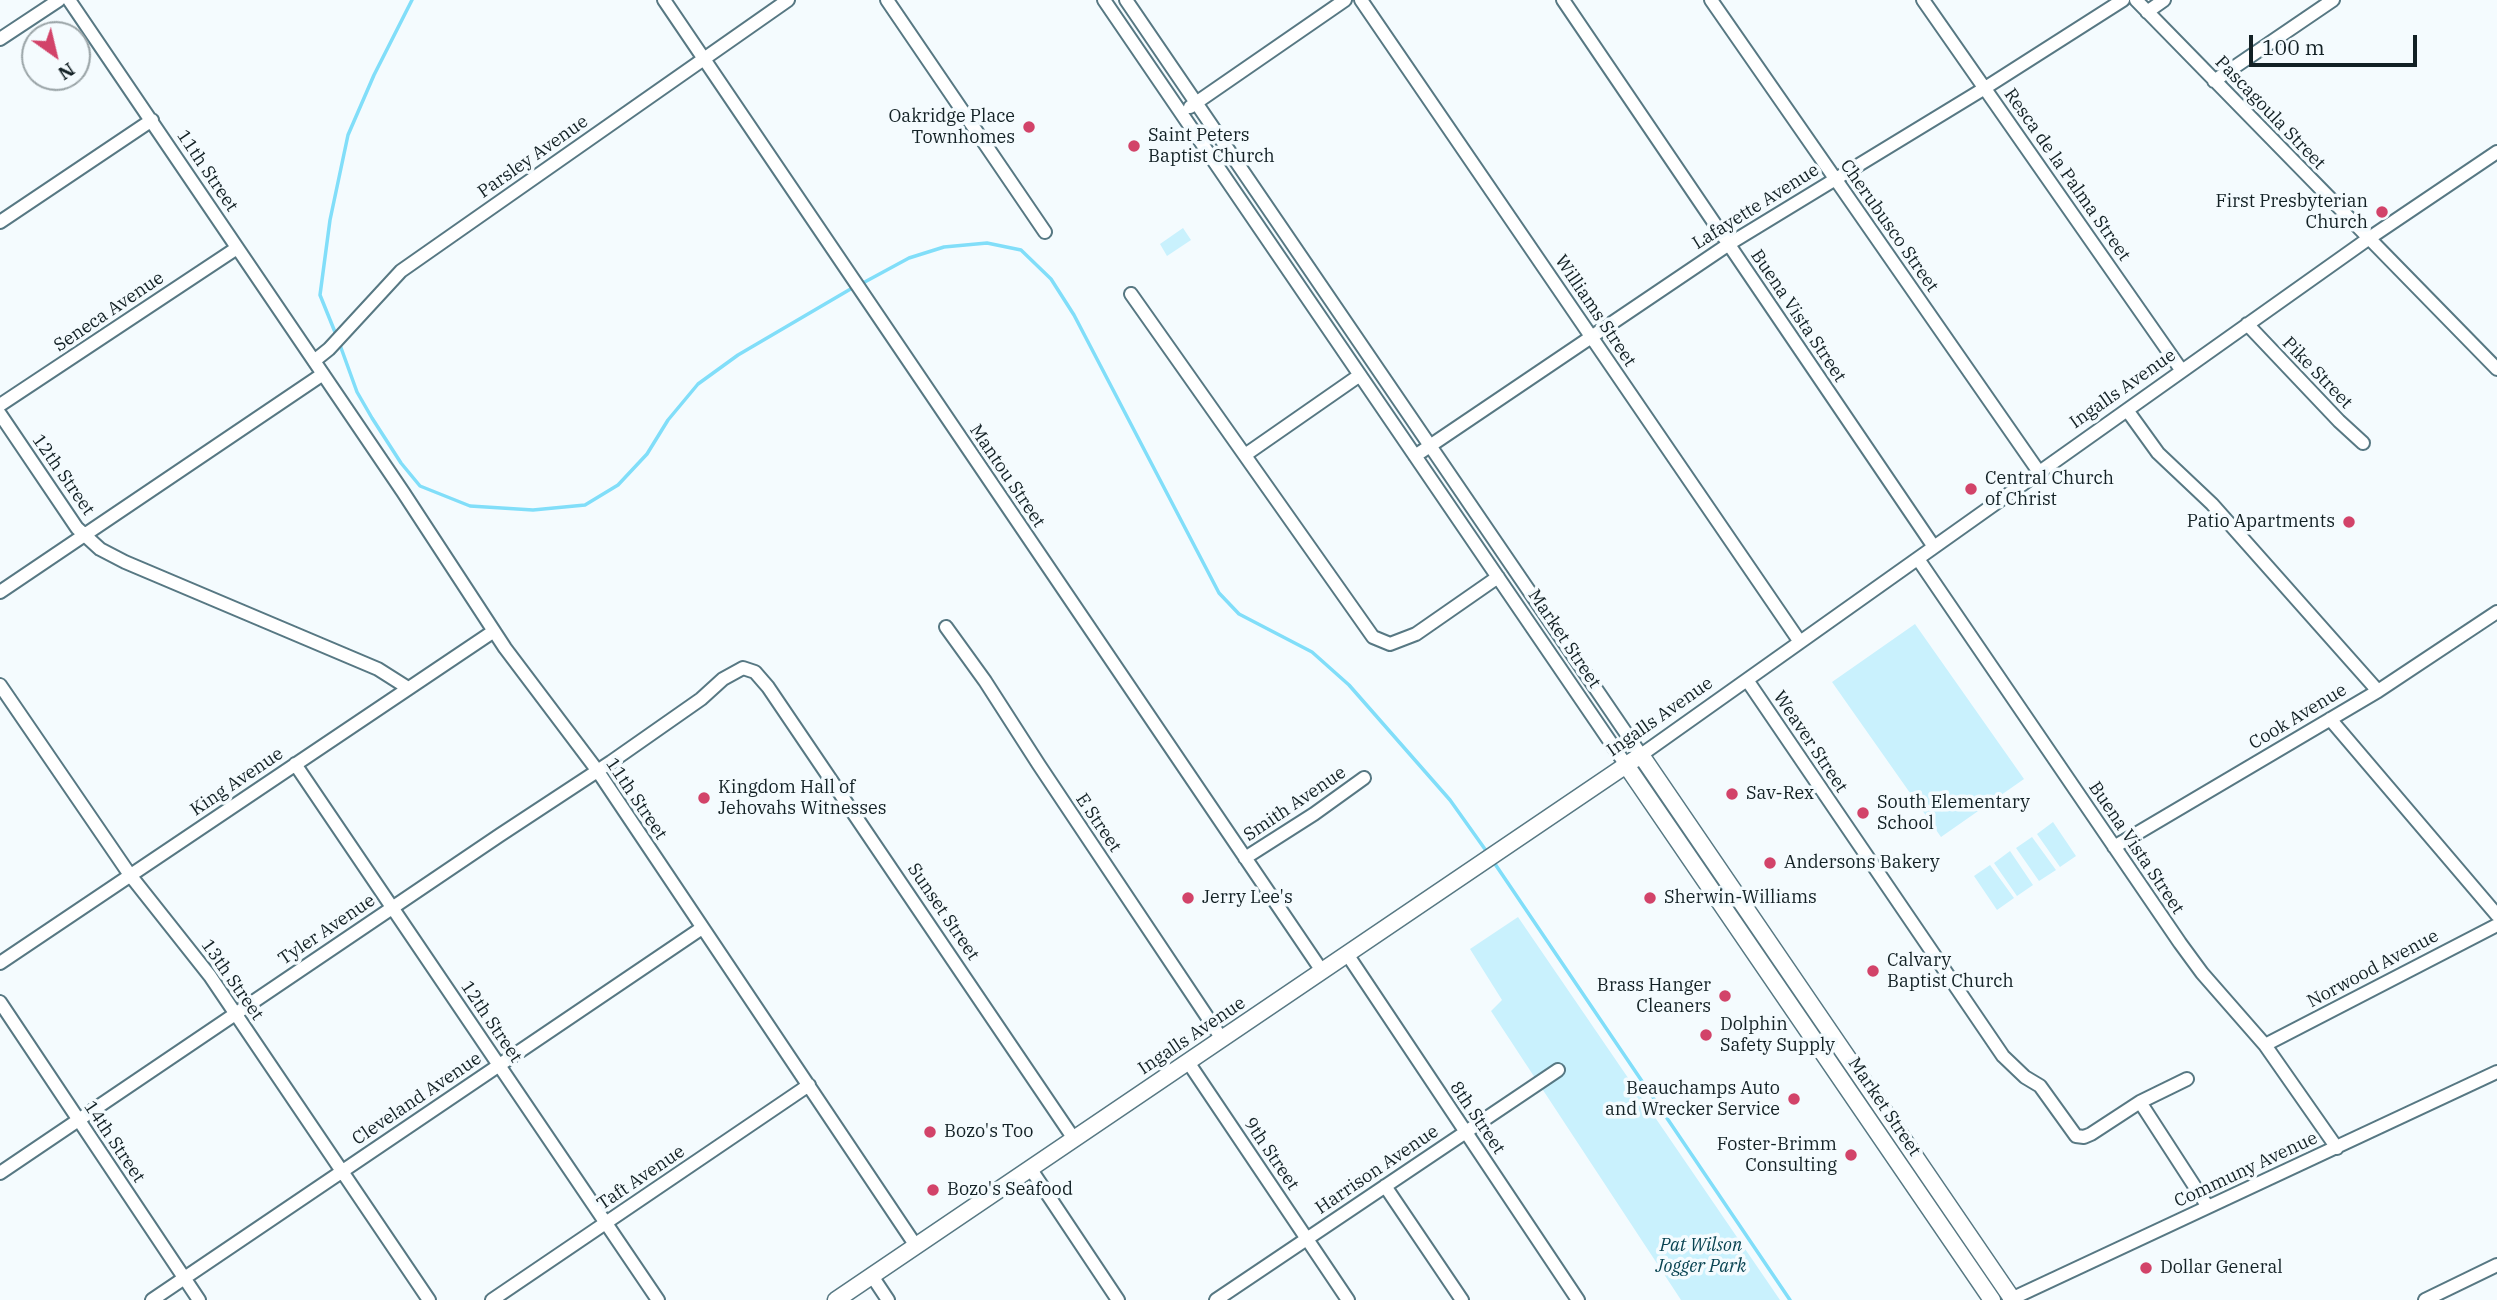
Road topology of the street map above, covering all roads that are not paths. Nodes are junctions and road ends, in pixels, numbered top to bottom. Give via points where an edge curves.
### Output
1 (59, 0) edge
2 (69, 0) edge
3 (664, 0) edge
4 (788, 0) edge
5 (887, 0) edge
6 (1104, 0) edge
7 (1126, 0) edge
8 (1345, 0) edge
9 (1362, 0) edge
10 (1563, 0) edge
11 (1711, 0) edge
12 (1923, 0) edge
13 (2123, 0) edge
14 (2136, 0) edge
15 (2164, 0) edge
16 (2333, 0) edge
17 (2147, 12) junction
18 (0, 39) edge
19 (704, 59) junction
20 (2214, 80) junction
21 (1985, 88) junction
22 (1196, 103) junction
23 (1181, 113) junction
24 (152, 120) junction
25 (2497, 152) edge
26 (1835, 178) junction
27 (0, 222) edge
28 (1045, 232) dead end
29 (2368, 239) junction
30 (1728, 244) junction
31 (237, 247) junction
32 (1131, 294) dead end
33 (2247, 324) junction
34 (1592, 337) junction
35 (314, 361) junction
36 (2497, 369) edge
37 (2182, 371) junction
38 (323, 374) junction
39 (1360, 375) junction
40 (0, 405) edge
41 (2127, 410) junction
42 (0, 414) edge
43 (2363, 443) dead end
44 (1430, 446) junction
45 (1245, 454) junction
46 (1415, 456) junction
47 (2039, 472) junction
48 (84, 535) junction
49 (1934, 547) junction
50 (1918, 559) junction
51 (1498, 576) junction
52 (0, 592) edge
53 (2497, 612) edge
54 (946, 627) dead end
55 (494, 631) junction
56 (1800, 642) junction
57 (1747, 680) junction
58 (0, 685) edge
59 (408, 688) junction
60 (2378, 691) junction
61 (675, 718) joint
62 (2330, 719) junction
63 (1641, 755) junction
64 (295, 764) junction
65 (1626, 765) junction
66 (597, 771) junction
67 (1364, 778) dead end
68 (2114, 847) junction
69 (1245, 858) junction
70 (130, 876) junction
71 (392, 908) junction
72 (2497, 915) edge
73 (2497, 925) edge
74 (702, 928) junction
75 (1348, 954) junction
76 (2, 958) edge
77 (1322, 971) junction
78 (0, 1003) edge
79 (236, 1013) junction
80 (1222, 1039) junction
81 (2265, 1045) junction
82 (1188, 1062) junction
83 (499, 1065) junction
84 (1558, 1070) dead end
85 (2497, 1072) edge
86 (2187, 1079) dead end
87 (809, 1085) junction
88 (2140, 1102) junction
89 (78, 1120) junction
90 (1465, 1132) junction
91 (1074, 1139) junction
92 (2337, 1148) junction
93 (1030, 1168) junction
94 (342, 1171) junction
95 (0, 1173) edge
96 (1385, 1186) junction
97 (2208, 1207) junction
98 (606, 1223) junction
99 (1307, 1238) junction
100 (916, 1246) junction
101 (2497, 1265) edge
102 (872, 1276) junction
103 (184, 1278) junction
104 (152, 1300) edge
105 (199, 1300) edge
106 (429, 1300) edge
107 (492, 1300) edge
108 (658, 1300) edge
109 (836, 1300) edge
110 (888, 1300) edge
111 (1118, 1300) edge
112 (1216, 1300) edge
113 (1348, 1300) edge
114 (1462, 1300) edge
115 (1578, 1300) edge
116 (1992, 1300) edge
117 (2011, 1300) edge
118 (2425, 1300) edge

1 - 18 street
2 - 24 street, 11th Street
3 - 19 street, Mantou Street
4 - 19 street, Parsley Avenue
5 - 28 street
6 - 23 street, Market Street
7 - 22 street, Market Street
8 - 22 street
9 - 34 street, Williams Street
10 - 30 street, Buena Vista Street
11 - 26 street, Cherubusco Street
12 - 21 street, Resca de la Palma Street
13 - 21 street, Lafayette Avenue
14 - 17 street, Pascagoula Street
15 - 17 street
16 - 20 street
17 - 20 street, Pascagoula Street
19 - 35 street, Parsley Avenue via 401,271
19 - 69 street, Mantou Street
20 - 29 street, Pascagoula Street
21 - 26 street, Lafayette Avenue
21 - 37 street, Resca de la Palma Street
22 - 23 street
22 - 44 street, Market Street
23 - 39 street, Market Street
24 - 27 street
24 - 31 street, 11th Street
25 - 29 street, Ingalls Avenue
26 - 30 street, Lafayette Avenue
26 - 47 street, Cherubusco Street
29 - 33 street, Ingalls Avenue
29 - 36 street, Pascagoula Street
30 - 34 street, Lafayette Avenue
30 - 49 street, Buena Vista Street
31 - 35 street, 11th Street
31 - 40 street, Seneca Avenue
32 - 45 street
33 - 37 street, Ingalls Avenue
33 - 43 street, Pike Street
34 - 44 street, Lafayette Avenue
34 - 56 street, Williams Street
35 - 38 street, 11th Street
37 - 41 street, Ingalls Avenue
38 - 48 street
38 - 55 street, 11th Street via 407,488
39 - 45 street
39 - 46 street, Market Street
41 - 47 street, Ingalls Avenue
41 - 60 street via 2158,453 2218,511
42 - 48 street, 12th Street
44 - 46 street, Lafayette Avenue
44 - 63 street, Market Street
45 - 51 street via 1373,636 1390,644 1416,634
46 - 51 street, Market Street
47 - 49 street, Ingalls Avenue
48 - 52 street
48 - 59 street, 12th Street via 100,550 125,562 378,668
49 - 50 street, Ingalls Avenue
50 - 56 street, Ingalls Avenue
50 - 68 street, Buena Vista Street
51 - 65 street, Market Street
53 - 60 street, Cook Avenue
54 - 80 street, E Street
55 - 59 street, King Avenue
55 - 66 street, 11th Street
56 - 57 street, Ingalls Avenue
57 - 63 street, Ingalls Avenue
57 - 88 street, Weaver Street via 2003,1056 2045,1092 2076,1136 2091,1134
58 - 70 street, 13th Street
59 - 64 street, King Avenue
60 - 62 street, Cook Avenue
61 - 66 street, Tyler Avenue
61 - 91 street, Sunset Street via 723,679 743,668 755,673
62 - 68 street, Cook Avenue
62 - 72 street
63 - 65 main road, Ingalls Avenue
63 - 117 main road, Market Street
64 - 70 street, King Avenue
64 - 71 street, 12th Street
65 - 75 main road, Ingalls Avenue
65 - 116 main road, Market Street
66 - 71 street, Tyler Avenue
66 - 74 street, 11th Street
67 - 69 street, Smith Avenue
68 - 81 street, Buena Vista Street via 2202,973
69 - 77 street, Mantou Street
70 - 76 street, King Avenue
70 - 79 street, 13th Street
71 - 79 street, Tyler Avenue
71 - 83 street, 12th Street
73 - 81 street, Norwood Avenue
74 - 83 street, Cleveland Avenue
74 - 87 street, 11th Street
75 - 77 main road, Ingalls Avenue
75 - 90 street, 8th Street
77 - 80 main road, Ingalls Avenue
78 - 89 street, 14th Street
79 - 89 street, Tyler Avenue
79 - 94 street, 13th Street
80 - 82 main road, Ingalls Avenue
81 - 92 street, Buena Vista Street
82 - 91 main road, Ingalls Avenue
82 - 99 street, 9th Street
83 - 94 street, Cleveland Avenue
83 - 98 street, 12th Street
84 - 90 street, Harrison Avenue
85 - 92 street, Communy Avenue
86 - 88 street
87 - 98 street, Taft Avenue
87 - 100 street, 11th Street
88 - 97 street
89 - 95 street, Tyler Avenue
89 - 103 street, 14th Street
90 - 96 street, Harrison Avenue
90 - 115 street, 8th Street
91 - 93 main road, Ingalls Avenue
92 - 97 street, Communy Avenue
93 - 100 main road, Ingalls Avenue
93 - 111 street
94 - 103 street, Cleveland Avenue
94 - 106 street, 13th Street
96 - 99 street, Harrison Avenue
96 - 114 street
97 - 117 street, Communy Avenue
98 - 107 street, Taft Avenue
98 - 108 street, 12th Street
99 - 112 street, Harrison Avenue
99 - 113 street, 9th Street
100 - 102 main road, Ingalls Avenue
101 - 118 street
102 - 109 main road, Ingalls Avenue
102 - 110 street
103 - 104 street, Cleveland Avenue
103 - 105 street, 14th Street

